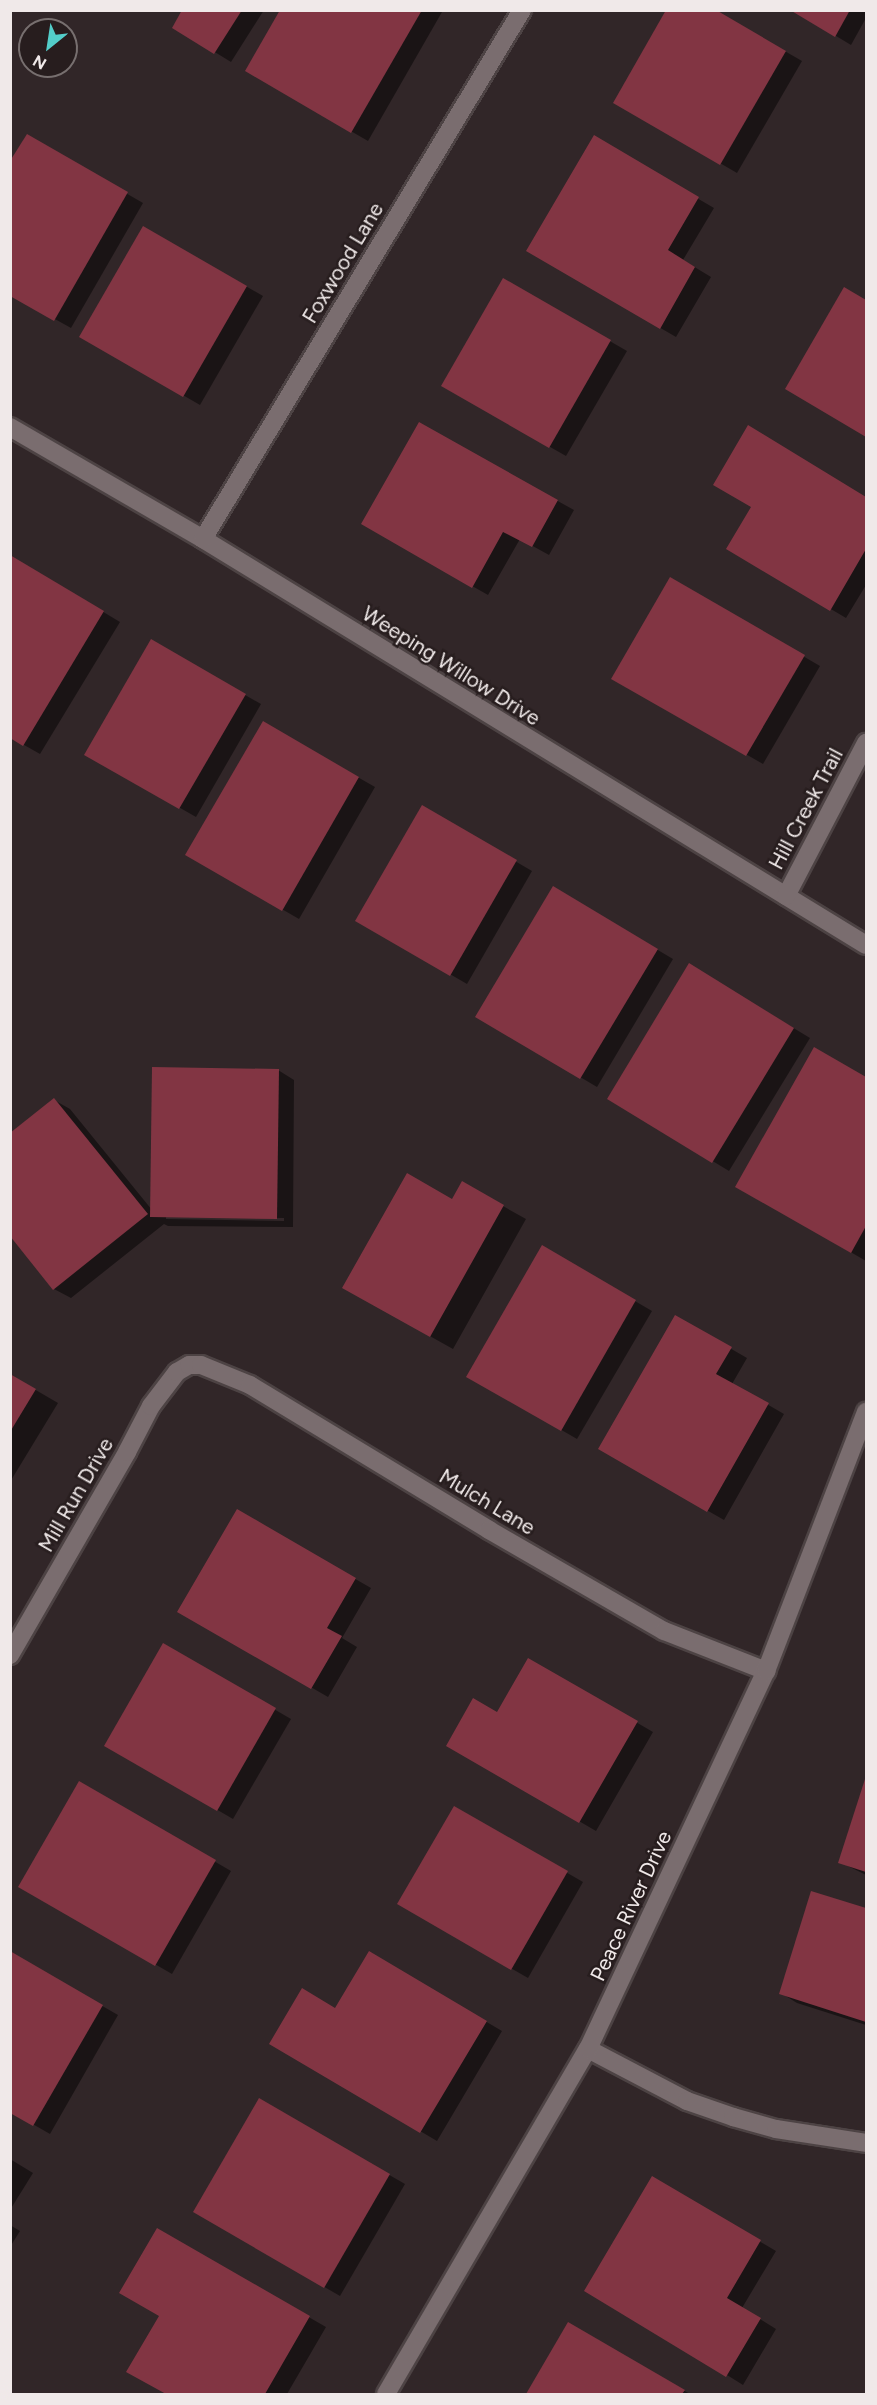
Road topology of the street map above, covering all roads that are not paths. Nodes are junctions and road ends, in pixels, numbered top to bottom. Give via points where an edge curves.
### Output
1 (522, 10) edge
2 (10, 427) edge
3 (203, 539) junction
4 (867, 743) edge
5 (786, 896) junction
6 (867, 945) edge
7 (189, 1365) joint
8 (867, 1412) edge
9 (10, 1655) edge
10 (766, 1671) junction
11 (588, 2049) junction
12 (867, 2143) edge
13 (386, 2394) edge

1 - 3 street, Foxwood Lane
2 - 3 street, Weeping Willow Drive
3 - 5 street, Weeping Willow Drive
4 - 5 street, Hill Creek Trail
5 - 6 street, Weeping Willow Drive
7 - 9 street, Mill Run Drive via 165,1384 150,1406
7 - 10 street, Mulch Lane via 201,1365 250,1385 664,1631
8 - 10 street, Peace River Drive
10 - 11 street, Peace River Drive
11 - 12 street via 687,2101 734,2117 776,2129
11 - 13 street, Peace River Drive

